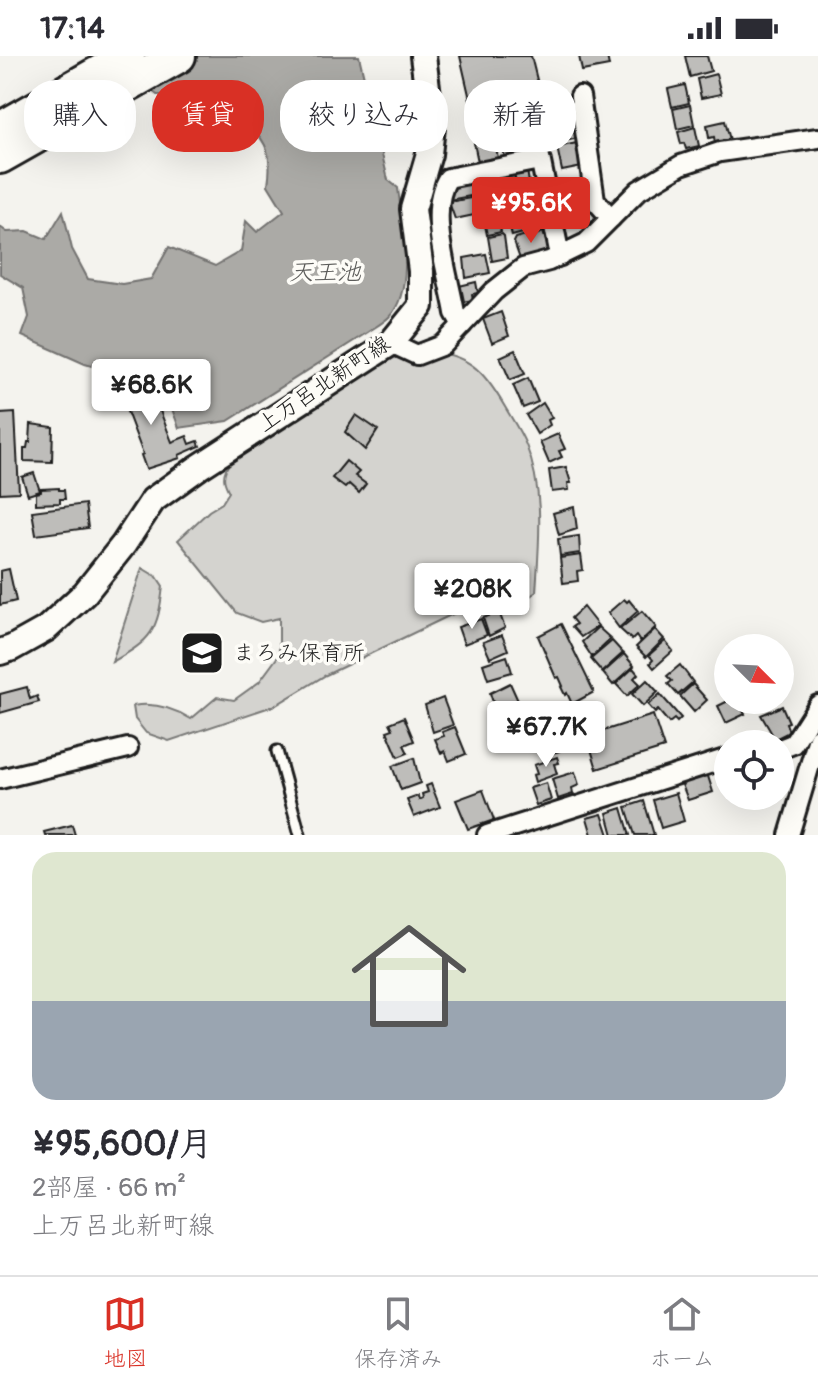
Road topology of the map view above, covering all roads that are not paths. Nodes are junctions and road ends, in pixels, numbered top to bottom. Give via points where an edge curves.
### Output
1 (128, 56) edge
2 (179, 56) edge
3 (423, 56) edge
4 (580, 96) dead end
5 (0, 129) edge
6 (818, 138) edge
7 (538, 152) edge
8 (0, 157) edge
9 (540, 160) junction
10 (611, 218) junction
11 (560, 256) junction
12 (462, 325) junction
13 (391, 343) junction
14 (0, 652) edge
15 (818, 705) edge
16 (818, 738) edge
17 (794, 742) edge
18 (128, 748) dead end
19 (277, 751) dead end
20 (714, 762) edge
21 (0, 779) edge
22 (300, 835) edge
23 (487, 835) edge
24 (789, 835) edge

1 - 5 highway
2 - 8 highway
3 - 13 main road, 上万呂北新町線 via 432,127 413,209 421,306
4 - 10 street via 595,200
6 - 10 street via 720,152 681,165 639,190
7 - 9 street
9 - 11 street
9 - 12 street via 448,178 443,187 438,216 455,313
10 - 11 street via 586,243
11 - 12 street via 523,268
12 - 13 street via 443,345 417,355
13 - 14 main road, 上万呂北新町線 via 153,500 85,593 46,629
15 - 17 street
16 - 24 street
18 - 21 street
19 - 22 lane
20 - 23 street

